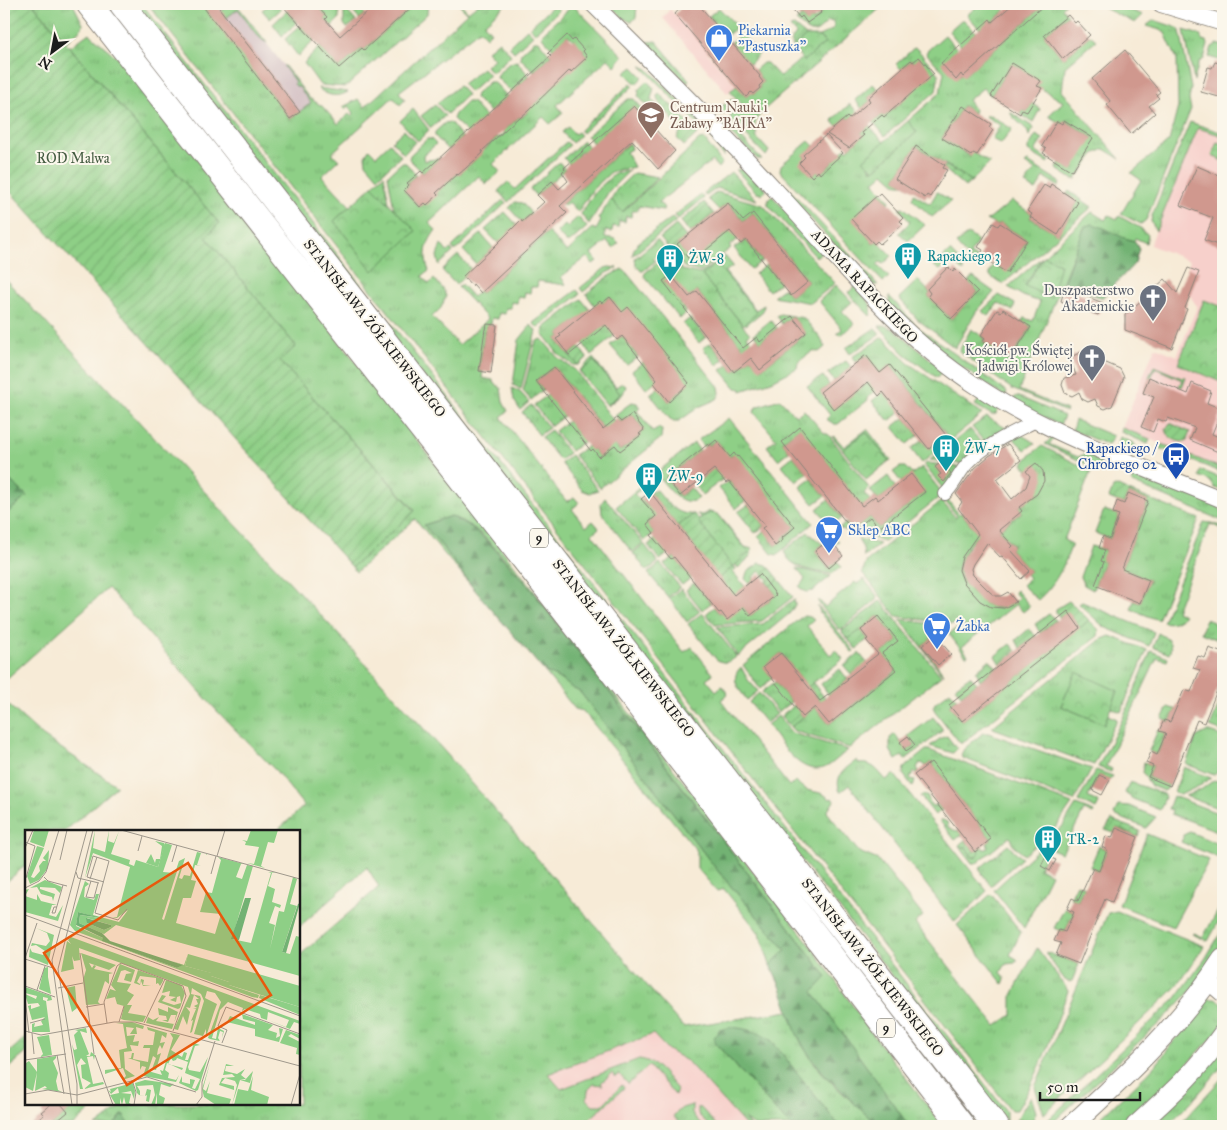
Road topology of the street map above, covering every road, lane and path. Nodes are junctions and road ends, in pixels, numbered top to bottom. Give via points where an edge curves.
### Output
1 (90, 4) edge
2 (122, 4) edge
3 (593, 4) edge
4 (1161, 4) edge
5 (1223, 23) edge
6 (1036, 421) junction
7 (945, 494) dead end
8 (1223, 500) edge
9 (1223, 959) edge
10 (1208, 981) junction
11 (1223, 994) edge
12 (1223, 1034) edge
13 (962, 1126) edge
14 (996, 1126) edge
15 (1071, 1126) edge
16 (1136, 1126) edge

1 - 13 main road, STANISŁAWA ŻÓŁKIEWSKIEGO / 9 via 636,702
2 - 14 main road, STANISŁAWA ŻÓŁKIEWSKIEGO / 9
3 - 6 street, ADAMA RAPACKIEGO via 759,172 915,340 974,385
4 - 5 street
6 - 7 street via 998,439 979,453
6 - 8 street, ADAMA RAPACKIEGO
9 - 10 street
10 - 11 street
10 - 15 street via 1133,1068
12 - 16 street via 1175,1092

